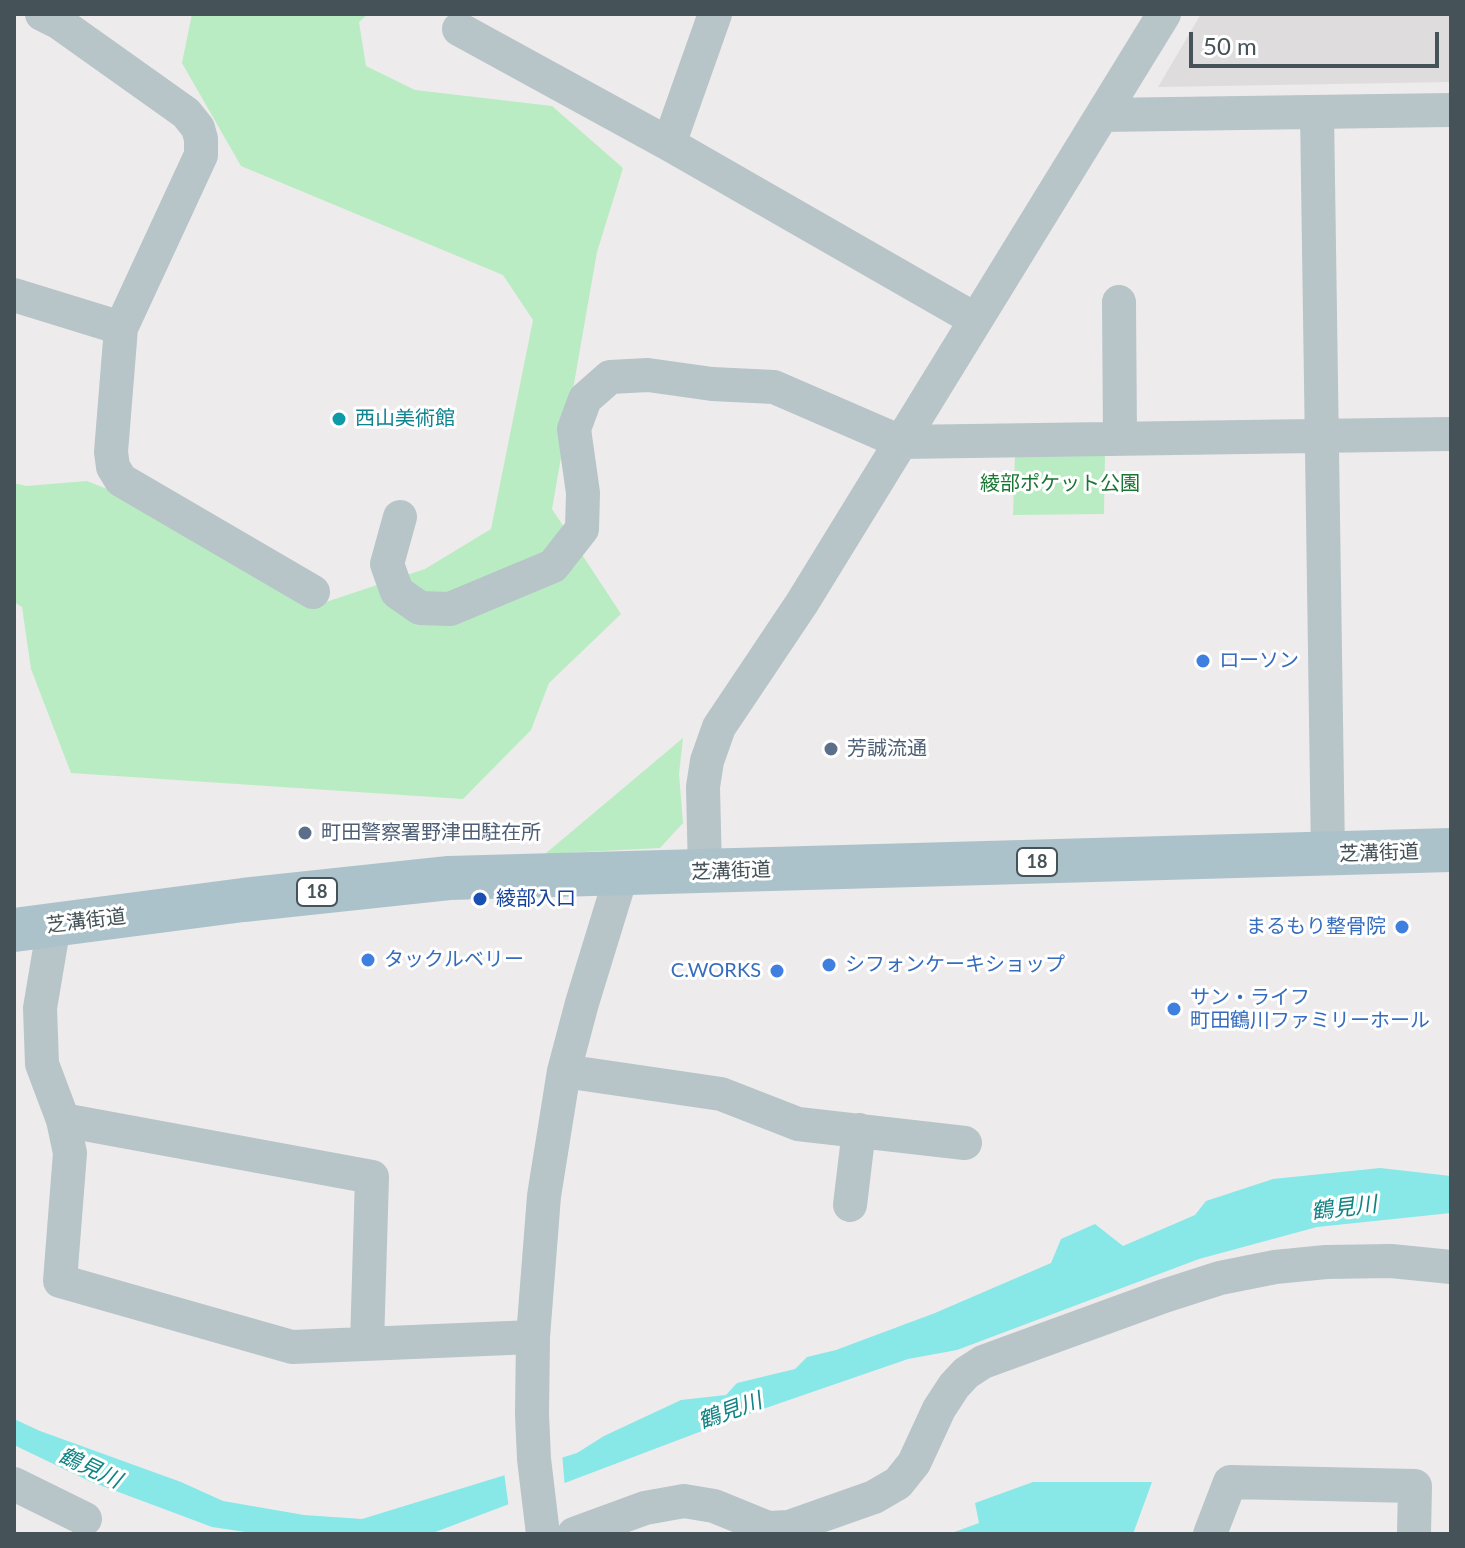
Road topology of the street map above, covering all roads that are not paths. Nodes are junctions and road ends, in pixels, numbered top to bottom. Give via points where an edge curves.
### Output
1 (42, 14) edge
2 (715, 14) edge
3 (1164, 14) edge
4 (459, 29) dead end
5 (1451, 110) edge
6 (1317, 112) junction
7 (1102, 115) junction
8 (669, 144) junction
9 (14, 295) edge
10 (1119, 302) dead end
11 (976, 320) junction
12 (121, 328) junction
13 (1451, 434) edge
14 (1322, 436) junction
15 (1120, 439) junction
16 (901, 442) junction
17 (400, 517) dead end
18 (313, 592) dead end
19 (1451, 850) edge
20 (1328, 854) junction
21 (705, 872) junction
22 (622, 873) junction
23 (34, 927) edge
24 (564, 1071) junction
25 (63, 1120) junction
26 (859, 1130) junction
27 (965, 1143) dead end
28 (850, 1205) dead end
29 (1451, 1267) edge
30 (533, 1337) junction
31 (367, 1344) junction
32 (14, 1484) edge
33 (85, 1519) dead end
34 (542, 1525) edge
35 (574, 1534) edge
36 (1210, 1534) edge
37 (1414, 1534) edge

1 - 12 street via 186,113 201,139 201,155
2 - 8 street
3 - 7 street
4 - 8 street
5 - 6 street
6 - 7 street
6 - 14 street
7 - 11 street
8 - 11 street
9 - 12 street
10 - 15 street
11 - 16 street
12 - 18 street via 111,452 121,480
13 - 14 street
14 - 15 street
14 - 20 street
15 - 16 street
16 - 17 street via 774,387 648,375 610,377 585,399 574,429 582,529 553,566 450,609 420,608 397,592 387,564
16 - 21 street via 719,727 703,787
19 - 20 main road, 芝溝街道 / 18
20 - 21 main road, 芝溝街道 / 18
21 - 22 main road, 芝溝街道 / 18
22 - 23 main road, 芝溝街道 / 18 via 449,878
22 - 24 street
23 - 25 street via 42,1064
24 - 26 street via 721,1094 798,1124
24 - 30 street via 544,1196
25 - 31 street via 70,1153 60,1281 292,1347
25 - 31 street via 372,1177
26 - 27 street
26 - 28 street
29 - 35 street via 1326,1262 1220,1278 983,1362 954,1386 898,1483 874,1497 789,1527 768,1528 714,1506 684,1501 645,1508
30 - 31 street
30 - 34 street via 532,1423
32 - 33 street
36 - 37 street via 1230,1482 1415,1486

